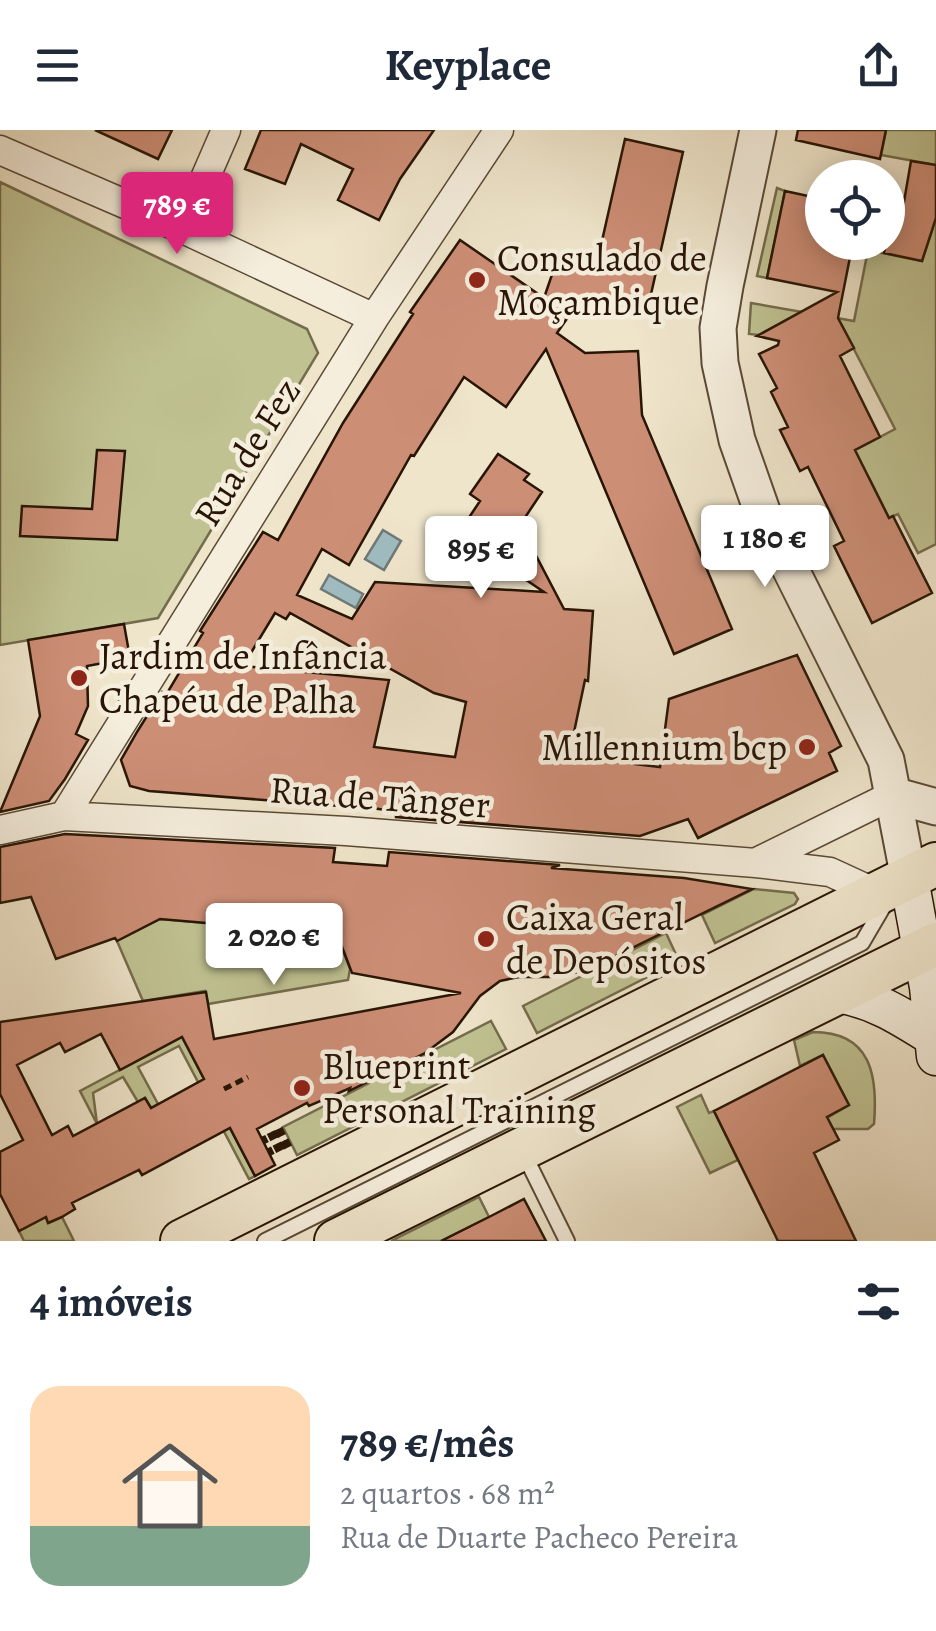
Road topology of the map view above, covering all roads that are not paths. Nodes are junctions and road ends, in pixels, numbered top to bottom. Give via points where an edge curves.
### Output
1 (226, 130) edge
2 (499, 130) edge
3 (758, 130) edge
4 (0, 150) edge
5 (183, 228) junction
6 (374, 318) junction
7 (893, 795) junction
8 (936, 807) edge
9 (64, 816) junction
10 (0, 830) edge
11 (756, 863) junction
12 (905, 881) edge
13 (929, 947) edge
14 (836, 993) junction
15 (935, 1047) edge
16 (638, 1056) junction
17 (692, 1065) junction
18 (522, 1150) junction
19 (182, 1241) edge
20 (266, 1241) edge
21 (336, 1241) edge
22 (567, 1241) edge

1 - 5 street
2 - 6 street, Rua de Fez
3 - 7 street via 718,328 720,363 756,497 886,760
4 - 5 street
5 - 6 street
6 - 9 street, Rua de Fez
7 - 8 street
7 - 11 street
7 - 12 street
9 - 10 street, Rua de Tânger
9 - 11 street, Rua de Tânger
11 - 12 street, Rua de Tânger
12 - 13 main road
12 - 16 lane via 862,943
12 - 19 main road
13 - 14 main road
13 - 15 main road
14 - 15 main road via 874,1002
14 - 17 main road
16 - 17 lane
16 - 20 lane
17 - 18 main road
18 - 21 main road
18 - 22 lane

